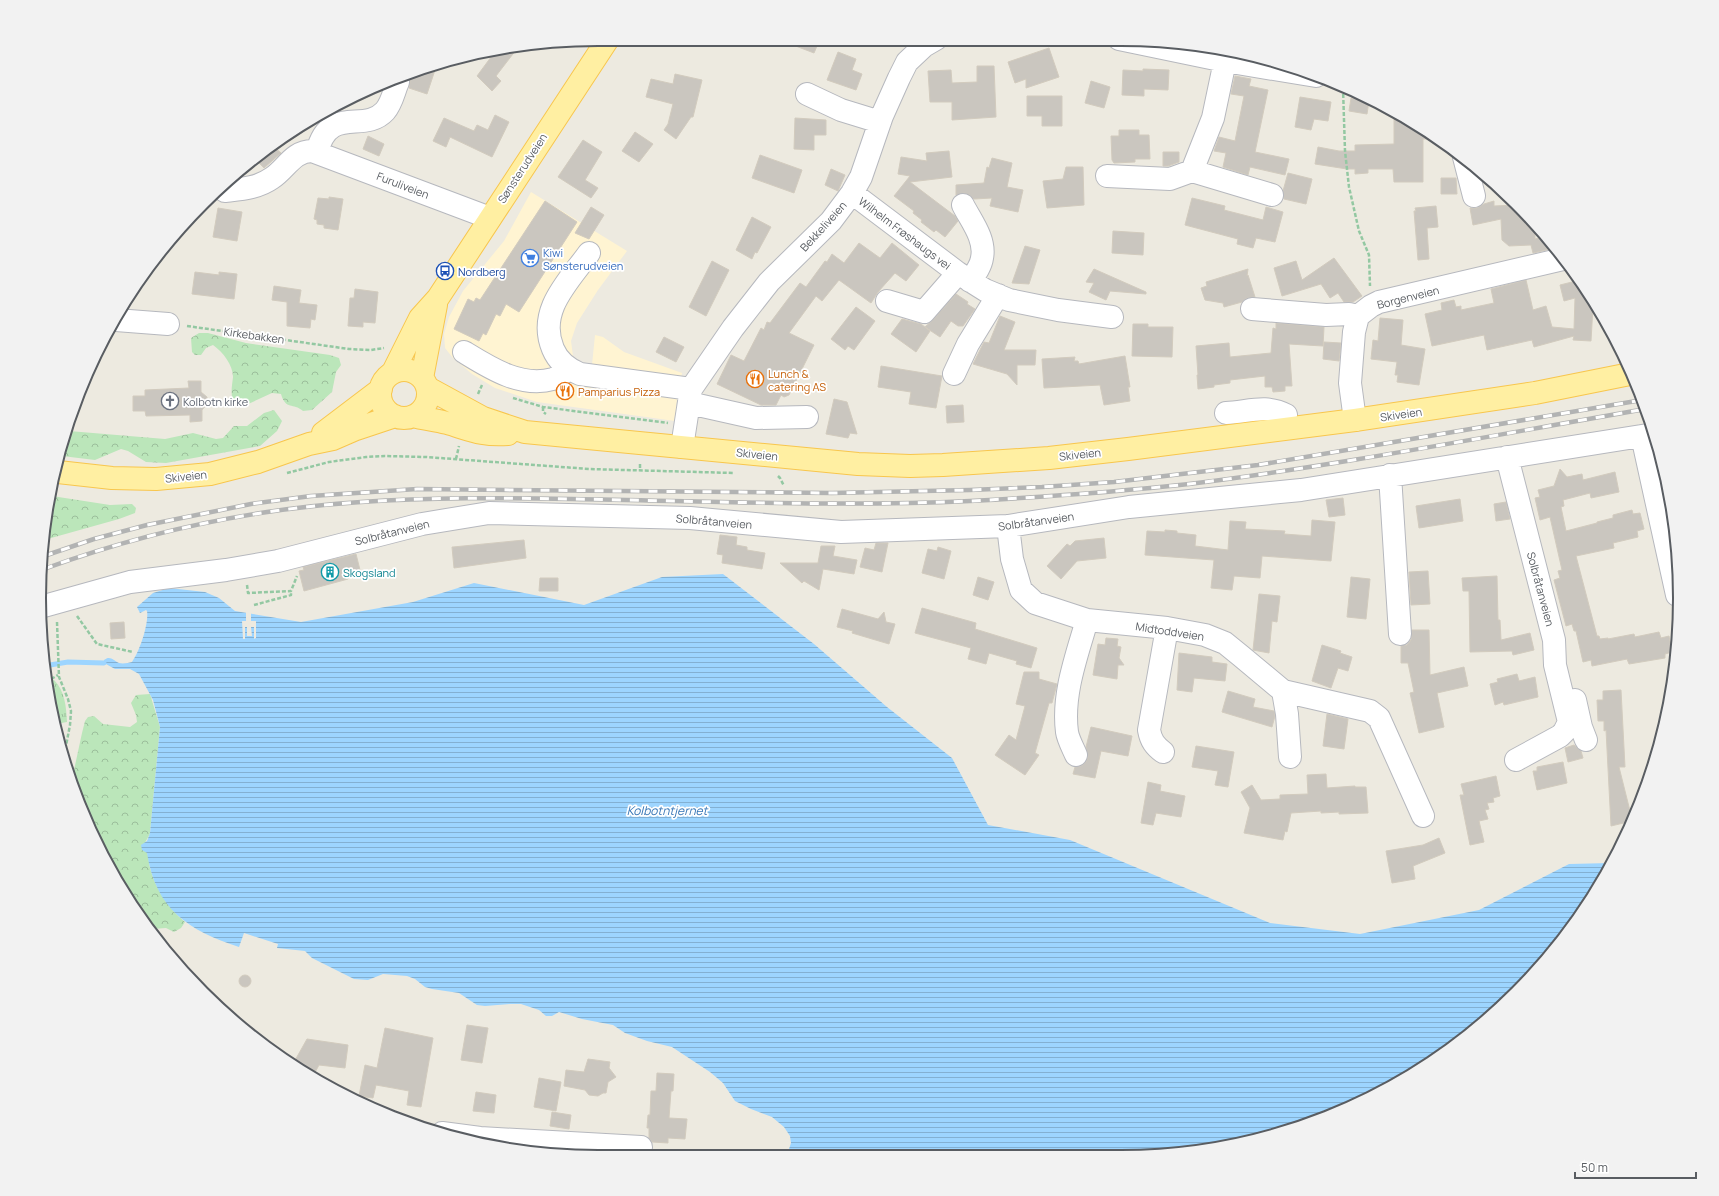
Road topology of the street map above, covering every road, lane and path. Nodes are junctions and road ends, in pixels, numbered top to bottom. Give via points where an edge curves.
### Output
1 (603, 46) edge
2 (921, 46) edge
3 (1158, 47) edge
4 (1225, 61) junction
5 (1283, 71) edge
6 (397, 84) edge
7 (1343, 93) edge
8 (807, 94) dead end
9 (880, 122) junction
10 (317, 152) junction
11 (1467, 168) edge
12 (1192, 171) junction
13 (1107, 176) dead end
14 (225, 191) dead end
15 (852, 193) junction
16 (1272, 195) dead end
17 (1474, 196) dead end
18 (963, 205) dead end
19 (490, 218) junction
20 (589, 253) dead end
21 (1558, 260) edge
22 (964, 277) junction
23 (998, 296) junction
24 (438, 298) junction
25 (887, 301) dead end
26 (1252, 309) dead end
27 (1364, 311) junction
28 (1112, 317) dead end
29 (121, 320) edge
30 (168, 324) joint
31 (388, 346) dead end
32 (464, 352) dead end
33 (569, 369) junction
34 (954, 374) dead end
35 (1625, 375) edge
36 (387, 381) junction
37 (425, 383) junction
38 (482, 385) dead end
39 (489, 388) dead end
40 (690, 396) junction
41 (509, 397) dead end
42 (543, 406) junction
43 (1226, 413) dead end
44 (545, 414) dead end
45 (1286, 415) dead end
46 (404, 416) junction
47 (807, 417) dead end
48 (1355, 420) junction
49 (672, 424) dead end
50 (525, 432) junction
51 (1648, 435) edge
52 (461, 439) dead end
53 (309, 444) junction
54 (682, 447) junction
55 (1507, 457) junction
56 (640, 464) dead end
57 (640, 470) junction
58 (61, 472) edge
59 (740, 473) dead end
60 (775, 474) dead end
61 (1390, 475) junction
62 (784, 486) dead end
63 (1008, 526) junction
64 (1672, 563) edge
65 (244, 567) junction
66 (299, 571) dead end
67 (291, 591) junction
68 (55, 602) edge
69 (254, 605) dead end
70 (1087, 620) junction
71 (1167, 628) junction
72 (1400, 634) dead end
73 (1554, 640) junction
74 (133, 652) dead end
75 (58, 675) junction
76 (52, 678) edge
77 (1283, 691) junction
78 (1586, 740) dead end
79 (66, 744) edge
80 (1163, 752) dead end
81 (1076, 755) dead end
82 (1290, 757) dead end
83 (1516, 760) dead end
84 (1423, 816) dead end
85 (483, 1137) edge
86 (640, 1147) dead end

1 - 19 main road, Sønsterudveien
2 - 9 street, Bekkeliveien via 907,62
3 - 4 street
4 - 5 street
4 - 12 street via 1213,118
6 - 10 street via 386,110 373,118 333,126 324,134
7 - 27 path via 1349,187 1359,231 1369,255
8 - 9 street via 841,110
9 - 15 street, Bekkeliveien via 861,178
10 - 14 street via 299,154 260,185
10 - 19 street, Furuliveien
11 - 17 street
12 - 13 street via 1170,179
12 - 16 street
15 - 22 street, Wilhelm Frøshaugs vei
15 - 40 street, Bekkeliveien via 831,221 769,282 733,328
18 - 22 street via 982,245 982,258
19 - 24 main road, Sønsterudveien
20 - 33 street via 550,313 549,339 556,356
21 - 27 street, Borgenveien via 1379,302
22 - 23 street, Wilhelm Frøshaugs vei
22 - 25 street, Wilhelm Frøshaugs vei via 924,312
23 - 28 street, Wilhelm Frøshaugs vei via 1058,310
23 - 34 street via 968,344
24 - 36 main road, Sønsterudveien via 420,318
24 - 37 main road, Sønsterudveien via 429,336
26 - 27 street via 1326,315
27 - 48 street via 1354,332 1350,383
29 - 30 street
30 - 31 path, Kirkebakken via 349,349 371,350
32 - 33 street via 493,369 521,379 539,381 555,378
33 - 40 street via 580,374
35 - 48 main road, Skiveien via 1527,394
36 - 37 main road via 401,370 409,370 416,373
36 - 46 main road via 381,398 383,405 388,412
36 - 53 main road, Skiveien
37 - 46 main road via 428,397 426,405 421,412
37 - 50 main road, Skiveien via 482,418
38 - 39 path
40 - 47 street via 756,418
40 - 54 street, Bekkeliveien
41 - 42 path
42 - 44 path
42 - 49 path
43 - 45 street via 1268,408
46 - 50 main road, Skiveien via 447,423 492,435
46 - 53 main road, Skiveien
48 - 54 main road, Skiveien via 1049,458 943,465 858,464
50 - 54 main road, Skiveien
51 - 55 street, Solbråtanveien
51 - 64 street, Solbråtanveien
52 - 57 path via 456,459 589,469
53 - 58 main road, Skiveien via 235,468 180,478 112,478
55 - 61 street, Solbråtanveien
55 - 73 street, Solbråtanveien
56 - 57 path
57 - 59 path
60 - 62 path
61 - 63 street, Solbråtanveien via 1301,490 1129,506
61 - 72 street
63 - 65 street, Solbråtanveien via 841,532 690,518 489,513 422,524 278,561
63 - 70 street, Midtoddveien via 1012,559 1021,590 1035,603
65 - 67 path via 248,592
65 - 68 street, Solbråtanveien via 130,582
66 - 67 path
67 - 69 path via 291,595
68 - 74 path via 97,644
68 - 75 path
70 - 71 street, Midtoddveien
70 - 81 street via 1067,704 1067,733
71 - 77 street, Midtoddveien via 1205,635 1225,644
71 - 80 street via 1149,730 1153,743
73 - 78 street via 1569,671
73 - 83 street, Solbråtanveien via 1555,665 1568,722 1560,736
75 - 76 path
75 - 79 path via 71,711
77 - 82 street
77 - 84 street, Midtoddveien via 1370,711 1379,718
85 - 86 street

